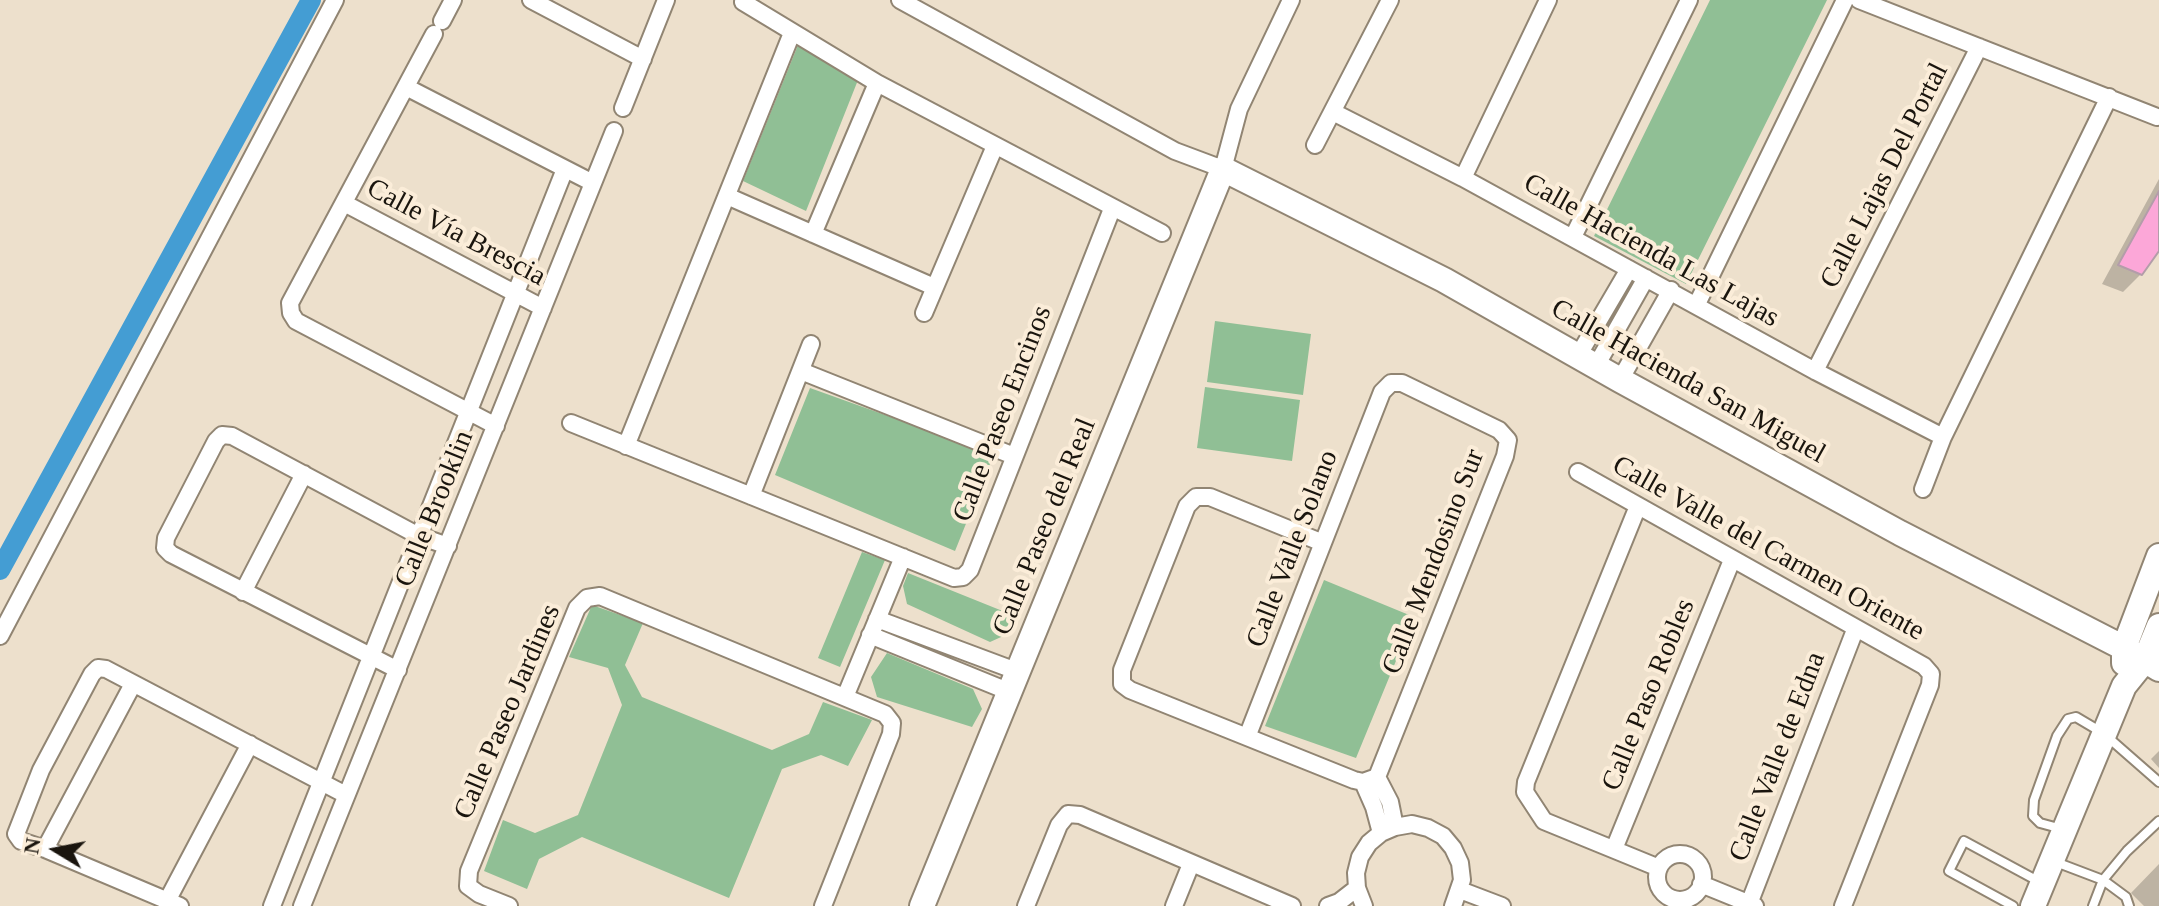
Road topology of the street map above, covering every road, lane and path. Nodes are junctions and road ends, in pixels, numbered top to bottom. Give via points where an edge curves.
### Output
1 (335, 0) edge
2 (453, 0) edge
3 (531, 0) edge
4 (666, 0) edge
5 (900, 0) edge
6 (1291, 0) edge
7 (1390, 0) edge
8 (1548, 0) edge
9 (1689, 0) edge
10 (1845, 0) edge
11 (1859, 0) edge
12 (743, 2) edge
13 (792, 33) junction
14 (1979, 47) junction
15 (643, 59) junction
16 (877, 83) junction
17 (406, 87) junction
18 (2109, 97) junction
19 (623, 108) dead end
20 (1333, 112) junction
21 (2157, 117) dead end
22 (614, 131) dead end
23 (1315, 145) dead end
24 (995, 146) junction
25 (565, 169) junction
26 (1223, 169) junction
27 (1463, 178) junction
28 (593, 183) junction
29 (727, 196) junction
30 (344, 203) junction
31 (1112, 209) junction
32 (1162, 233) dead end
33 (813, 234) junction
34 (1573, 237) junction
35 (1629, 269) junction
36 (1646, 278) junction
37 (934, 287) junction
38 (1671, 290) junction
39 (515, 295) junction
40 (1697, 304) junction
41 (543, 308) junction
42 (924, 313) dead end
43 (811, 344) dead end
44 (1587, 361) junction
45 (801, 371) junction
46 (1815, 371) junction
47 (1620, 380) junction
48 (1391, 383) joint
49 (468, 412) junction
50 (571, 423) dead end
51 (496, 426) junction
52 (1943, 437) junction
53 (626, 446) junction
54 (1014, 456) junction
55 (1578, 472) dead end
56 (304, 474) junction
57 (1923, 489) dead end
58 (751, 496) junction
59 (1638, 506) junction
60 (419, 536) junction
61 (1323, 543) junction
62 (448, 546) junction
63 (2159, 556) edge
64 (903, 557) junction
65 (1732, 560) junction
66 (243, 592) junction
67 (877, 619) junction
68 (2159, 626) edge
69 (1855, 630) junction
70 (870, 635) junction
71 (0, 636) edge
72 (371, 658) junction
73 (2143, 659) edge
74 (398, 670) junction
75 (1014, 682) junction
76 (133, 684) junction
77 (845, 697) junction
78 (2103, 733) junction
79 (1247, 737) junction
80 (250, 744) junction
81 (1370, 780) junction
82 (322, 782) junction
83 (2159, 782) edge
84 (346, 795) junction
85 (2159, 821) edge
86 (1388, 830) junction
87 (2064, 830) junction
88 (45, 849) junction
89 (1614, 849) junction
90 (2052, 860) junction
91 (1191, 864) junction
92 (1659, 868) junction
93 (2103, 880) junction
94 (1701, 884) junction
95 (1357, 888) junction
96 (1460, 890) junction
97 (2038, 895) edge
98 (1662, 900) edge
99 (174, 903) edge
100 (1682, 903) edge
101 (1752, 905) edge
102 (272, 906) edge
103 (302, 906) edge
104 (509, 906) edge
105 (823, 906) edge
106 (922, 906) edge
107 (1026, 906) edge
108 (1174, 906) edge
109 (1292, 906) edge
110 (1328, 906) edge
111 (1364, 906) edge
112 (1453, 906) edge
113 (1502, 906) edge
114 (1843, 906) edge
115 (2013, 906) edge
116 (2093, 906) edge
117 (2129, 906) edge

1 - 71 street
2 - 17 street, Calle Vía Brescia
3 - 15 street
4 - 15 street
5 - 26 street via 1175,151
6 - 26 street via 1239,109
7 - 20 street
8 - 27 street
9 - 34 street
10 - 40 street
11 - 14 street
12 - 13 street
13 - 16 street
13 - 29 street
14 - 18 street
14 - 46 street, Calle Lajas Del Portal
15 - 19 street
16 - 24 street
16 - 33 street
17 - 25 street
17 - 30 street, Calle Vía Brescia
18 - 21 street
18 - 52 street
20 - 23 street
20 - 27 street, Calle Hacienda Las Lajas
22 - 28 street, Calle Brooklin
24 - 31 street
24 - 37 street
25 - 28 street
25 - 39 street, Calle Brooklin
26 - 44 street, Calle Hacienda San Miguel via 1444,280
26 - 75 street, Calle Paseo del Real
27 - 34 street, Calle Hacienda Las Lajas
28 - 41 street, Calle Brooklin
29 - 33 street
29 - 53 street
30 - 39 street, Calle Vía Brescia
30 - 49 street, Calle Vía Brescia via 290,303 291,313 296,321
31 - 32 street
31 - 54 street, Calle Paseo Encinos
33 - 37 street
34 - 35 street, Calle Hacienda Las Lajas
35 - 36 street, Calle Hacienda Las Lajas
35 - 44 street
36 - 38 street, Calle Hacienda Las Lajas
36 - 44 street
37 - 42 street
38 - 40 street, Calle Hacienda Las Lajas
38 - 47 street
39 - 41 street, Calle Vía Brescia
39 - 49 street, Calle Brooklin
40 - 46 street, Calle Hacienda Las Lajas
41 - 51 street, Calle Brooklin
43 - 45 street
44 - 47 street, Calle Hacienda San Miguel
45 - 54 street
45 - 58 street
46 - 52 street, Calle Hacienda Las Lajas
47 - 73 street, Calle Hacienda San Miguel
48 - 61 street, Calle Valle Solano via 1382,392
48 - 81 street, Calle Mendosino Sur via 1430,396 1499,430 1508,440
49 - 51 street, Calle Vía Brescia
49 - 60 street, Calle Brooklin
50 - 53 street, Calle Paseo Encinos
51 - 62 street, Calle Brooklin
52 - 57 street
53 - 58 street, Calle Paseo Encinos
54 - 64 street, Calle Paseo Encinos via 963,577
55 - 59 street, Calle Valle del Carmen Oriente
56 - 60 street
56 - 66 street
56 - 66 street via 222,435 173,524 165,548 171,554
58 - 64 street, Calle Paseo Encinos
59 - 65 street, Calle Valle del Carmen Oriente
59 - 89 street via 1525,792 1544,821
60 - 62 street
60 - 72 street, Calle Brooklin
61 - 79 street, Calle Valle Solano
61 - 79 street via 1210,497 1196,497 1187,506 1122,670 1122,684 1130,690
62 - 74 street, Calle Brooklin
63 - 73 street
64 - 67 street
65 - 69 street, Calle Valle del Carmen Oriente
65 - 89 street, Calle Paso Robles
66 - 72 street
67 - 70 street
67 - 75 street
68 - 73 street
69 - 101 street, Calle Valle de Edna
69 - 114 street, Calle Valle del Carmen Oriente via 1931,674
70 - 75 street
70 - 77 street
72 - 74 street
72 - 82 street, Calle Brooklin
73 - 78 street
74 - 84 street, Calle Brooklin
75 - 106 street, Calle Paseo del Real
76 - 80 street
76 - 88 street
76 - 88 street via 106,669 92,674 17,827 21,841
77 - 104 street, Calle Paseo Jardines via 600,596 587,598 577,608 469,871 468,886
77 - 105 street, Calle Paseo Jardines via 885,714 892,723 891,734
78 - 83 lane
78 - 87 street
78 - 87 lane via 2076,717 2068,719 2057,736 2033,816
79 - 81 street
80 - 82 street
80 - 99 street
81 - 86 street via 1390,802
82 - 84 street
82 - 102 street, Calle Brooklin
84 - 103 street, Calle Brooklin
85 - 93 lane
86 - 95 street via 1360,857
86 - 96 street via 1420,826 1443,836 1460,863
87 - 90 street
88 - 99 street
89 - 92 street
90 - 93 lane
90 - 97 street
91 - 107 street via 1068,814
91 - 108 street
91 - 109 street
92 - 94 street via 1670,857 1685,855 1698,863
92 - 98 street
93 - 116 lane
93 - 117 lane via 2126,897
94 - 100 street
94 - 101 street
95 - 110 street
95 - 111 street
96 - 112 street
96 - 113 street
97 - 115 lane via 1964,841 1949,871
98 - 100 street

